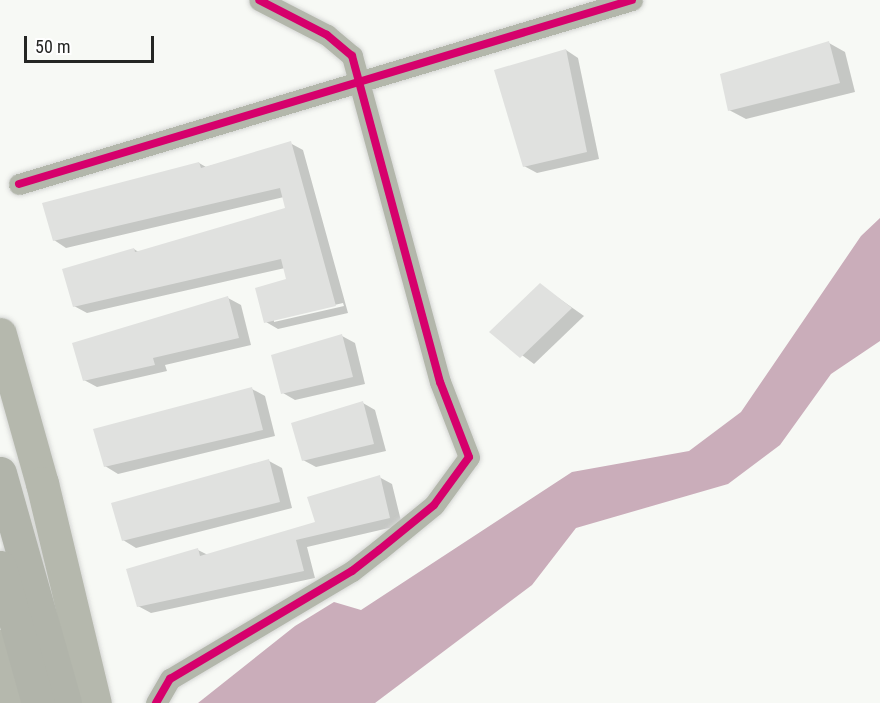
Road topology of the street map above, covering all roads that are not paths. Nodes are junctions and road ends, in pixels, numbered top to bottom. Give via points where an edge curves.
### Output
1 (259, 0) edge
2 (633, 0) edge
3 (361, 82) junction
4 (20, 184) dead end
5 (0, 334) edge
6 (0, 473) edge
7 (0, 567) edge
8 (0, 646) edge
9 (16, 703) edge
10 (38, 703) edge
11 (65, 703) edge
12 (95, 703) edge
13 (156, 703) edge

1 - 3 street via 327,35 352,56
2 - 3 street
3 - 4 street
3 - 13 street via 440,382 469,457 434,505 379,550 352,571 170,679
5 - 12 main road via 42,483
6 - 11 highway
7 - 10 highway
8 - 9 main road

